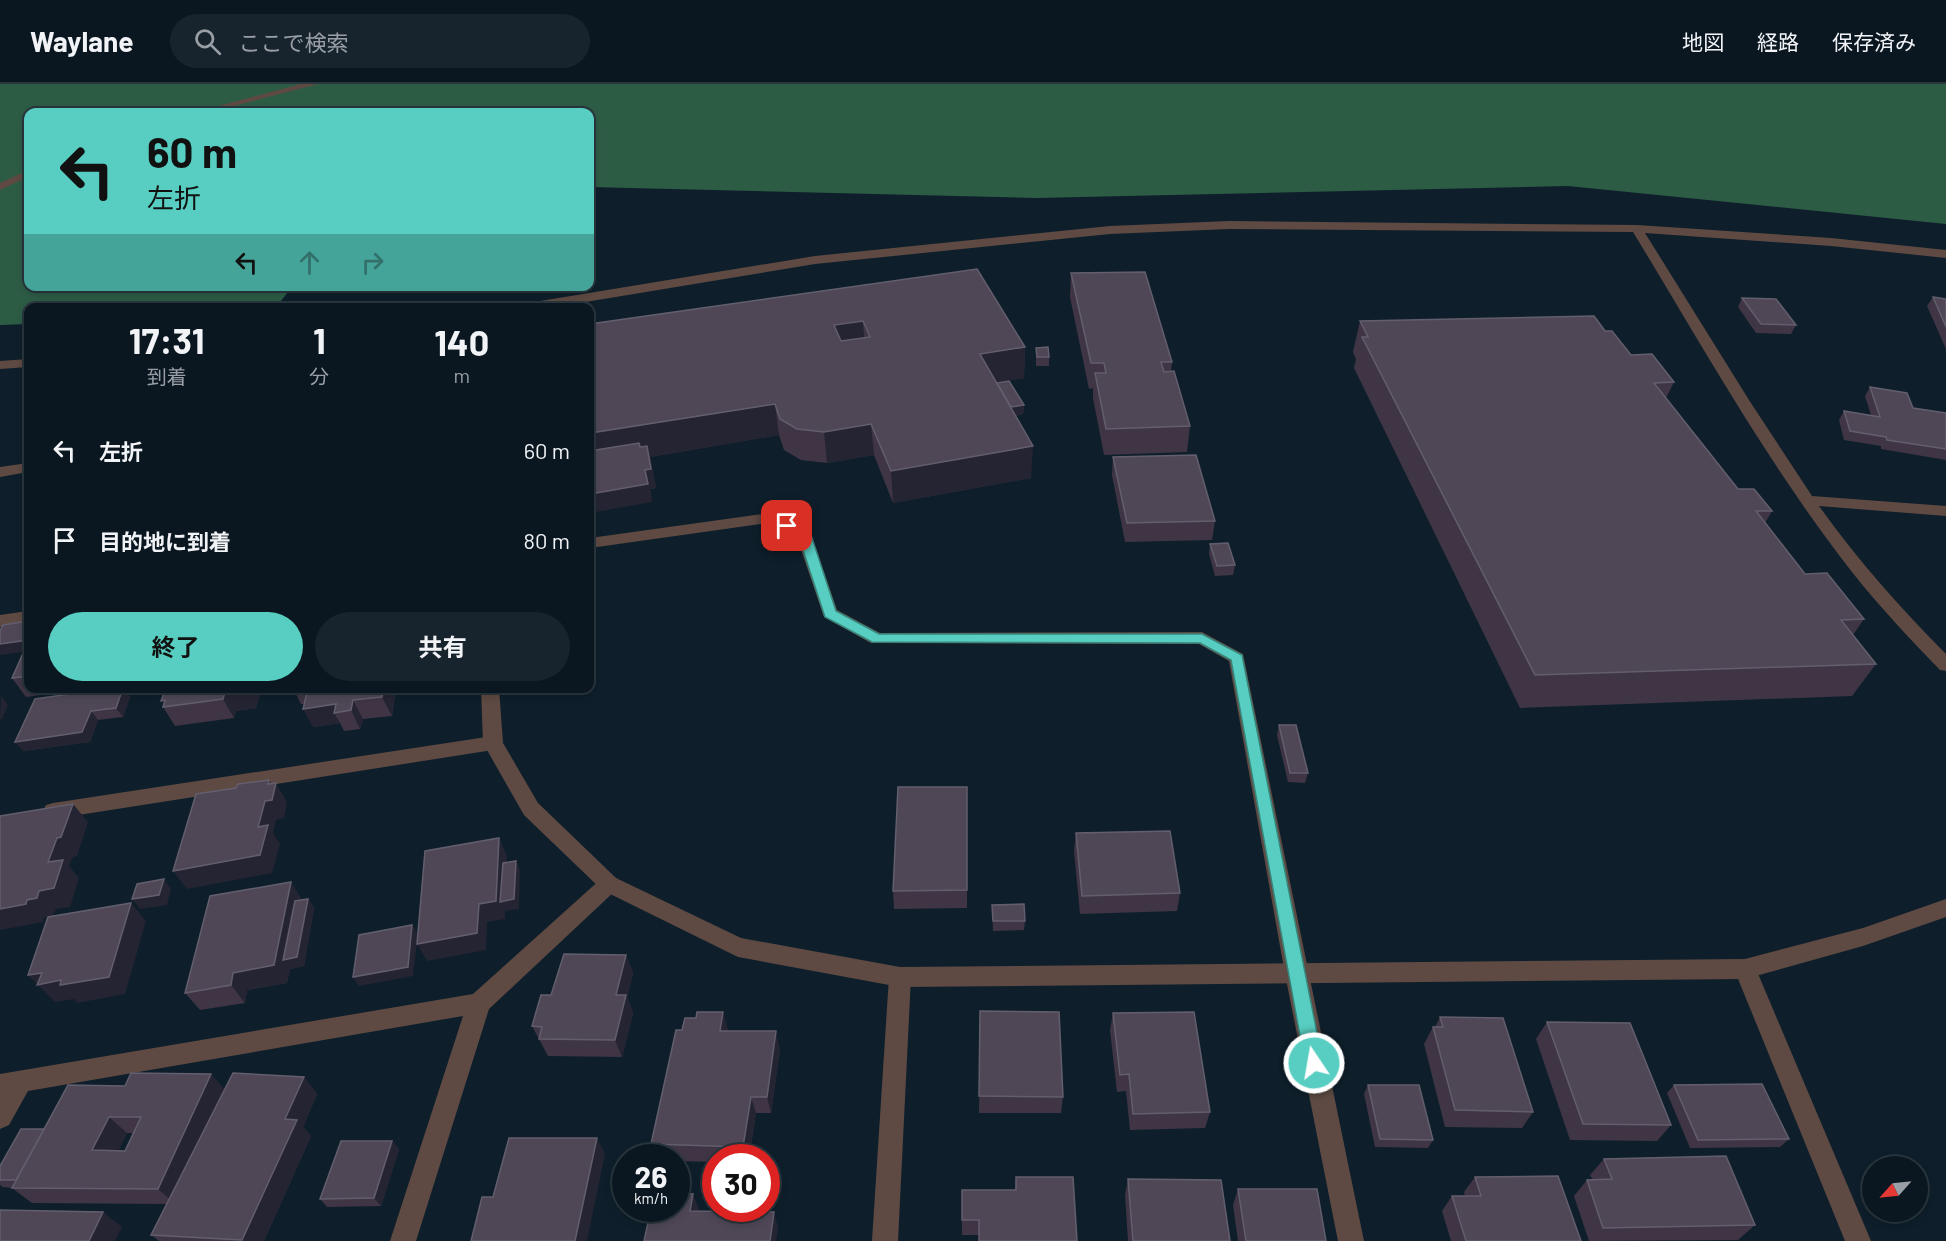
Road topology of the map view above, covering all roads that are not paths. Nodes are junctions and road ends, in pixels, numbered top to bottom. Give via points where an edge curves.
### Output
1 (313, 84) edge
2 (217, 108) edge
3 (24, 175) edge
4 (0, 187) edge
5 (1637, 229) junction
6 (1946, 254) edge
7 (553, 303) edge
8 (24, 363) edge
9 (0, 365) edge
10 (24, 469) edge
11 (0, 472) edge
12 (1807, 500) junction
13 (1946, 511) edge
14 (594, 542) edge
15 (24, 618) edge
16 (0, 621) edge
17 (1946, 664) edge
18 (490, 693) edge
19 (493, 743) junction
20 (35, 813) edge
21 (609, 884) junction
22 (1946, 908) edge
23 (1744, 969) junction
24 (1296, 974) junction
25 (900, 977) junction
26 (479, 1003) junction
27 (11, 1083) edge
28 (0, 1117) edge
29 (403, 1241) edge
30 (885, 1241) edge
31 (1351, 1241) edge
32 (1858, 1241) edge

1 - 2 street
3 - 4 street
5 - 6 street
5 - 7 street via 1229,225 1110,230 815,260
5 - 12 street
8 - 9 street
10 - 11 street
12 - 13 street
12 - 17 street via 1874,587
14 - 24 street via 770,518 804,535 830,614 877,639 1202,638 1237,658
15 - 16 street
18 - 19 street
19 - 20 street
19 - 21 street via 531,809
21 - 25 street via 738,948
21 - 26 street
22 - 23 street via 1863,937
23 - 24 street
23 - 32 street
24 - 25 street
24 - 31 street
25 - 30 street
26 - 27 street
26 - 29 street
27 - 28 street

